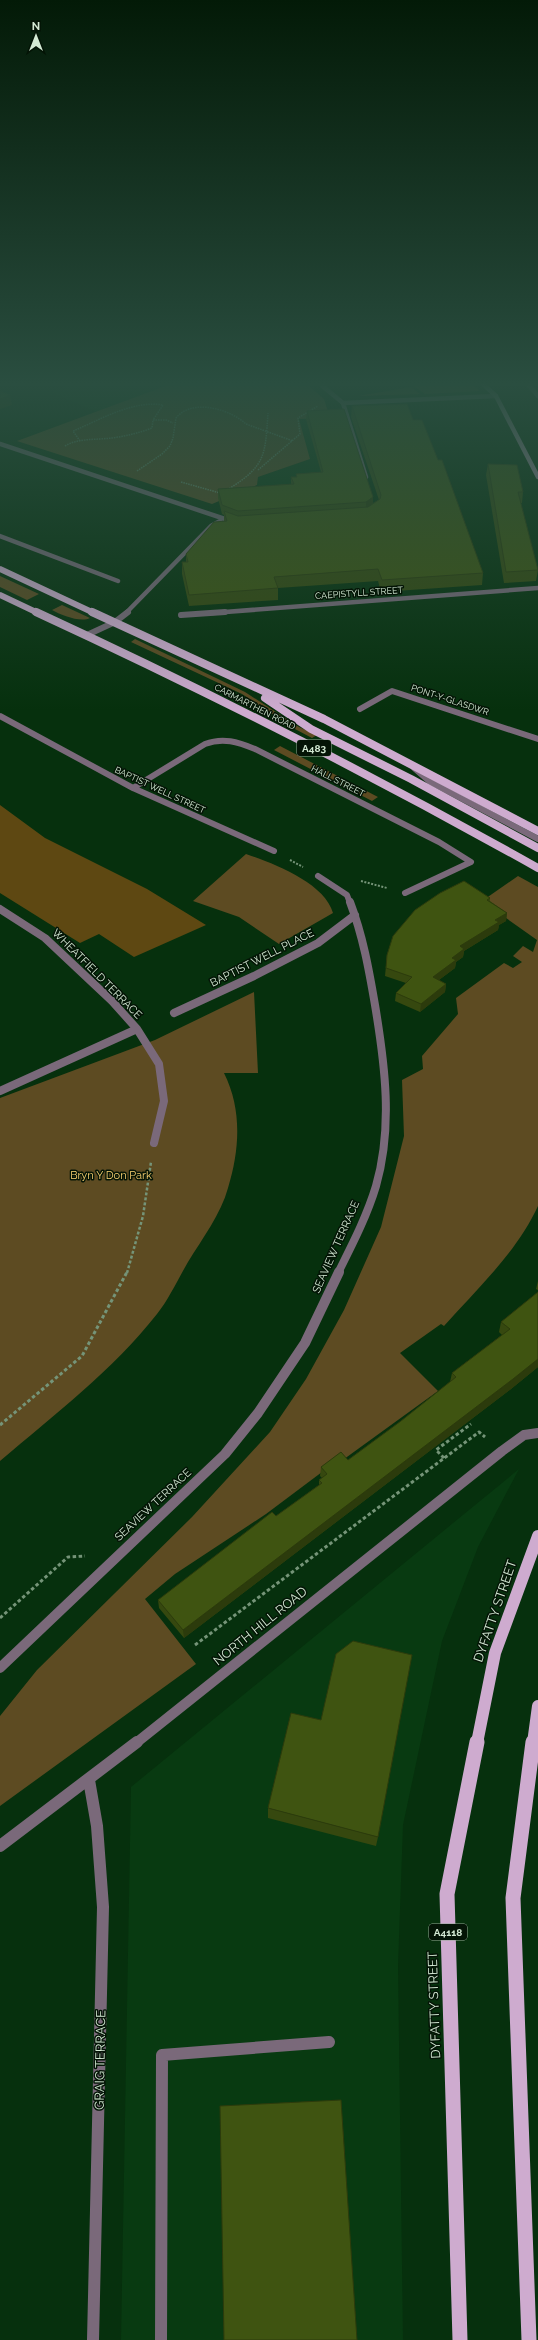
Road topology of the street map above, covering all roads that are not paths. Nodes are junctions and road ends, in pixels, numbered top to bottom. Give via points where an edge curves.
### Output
1 (151, 493) edge
2 (223, 519) junction
3 (238, 523) edge
4 (0, 536) edge
5 (0, 568) edge
6 (118, 581) dead end
7 (538, 588) edge
8 (0, 595) edge
9 (181, 615) dead end
10 (115, 622) junction
11 (87, 635) junction
12 (244, 683) junction
13 (360, 709) dead end
14 (0, 716) edge
15 (538, 739) edge
16 (407, 762) junction
17 (132, 788) junction
18 (538, 831) edge
19 (538, 839) edge
20 (538, 848) edge
21 (274, 851) dead end
22 (538, 868) edge
23 (318, 876) dead end
24 (405, 893) dead end
25 (0, 909) edge
26 (355, 914) junction
27 (174, 1013) dead end
28 (137, 1029) junction
29 (0, 1091) edge
30 (154, 1143) road end
31 (538, 1433) edge
32 (538, 1536) edge
33 (0, 1668) edge
34 (538, 1706) edge
35 (89, 1780) junction
36 (0, 1846) edge
37 (330, 2042) dead end
38 (93, 2340) edge
39 (161, 2340) edge
40 (460, 2340) edge
41 (529, 2340) edge

1 - 2 street
2 - 3 street
2 - 10 street via 211,526 132,608
4 - 6 street
5 - 10 main road, CARMARTHEN ROAD / A483
7 - 9 street, CAEPISTYLL STREET
8 - 11 main road, CARMARTHEN ROAD / A483
10 - 11 street
10 - 12 main road, CARMARTHEN ROAD / A483
11 - 22 main road, CARMARTHEN ROAD / A483 via 423,804
12 - 16 main road, CARMARTHEN ROAD / A483 via 324,719
12 - 20 main road, A483 via 311,729
13 - 15 street, PONT-Y-GLASDWR via 392,691
14 - 17 street, BAPTIST WELL STREET
16 - 18 main road, CARMARTHEN ROAD / A483
16 - 19 street via 429,780
17 - 21 street, BAPTIST WELL STREET
17 - 24 street, HALL STREET via 214,740 228,739 255,749 439,842 471,862
23 - 26 street, SEAVIEW TERRACE via 347,895
25 - 28 street, WHEATFIELD TERRACE via 45,938
26 - 27 street, BAPTIST WELL PLACE via 318,943
26 - 33 street, SEAVIEW TERRACE via 366,949 378,1020 385,1065 386,1104 376,1186 360,1229 305,1343 258,1413 225,1454
28 - 29 street
28 - 30 street, WHEATFIELD TERRACE via 159,1064 164,1100
31 - 35 street, NORTH HILL ROAD via 524,1435 502,1451
32 - 40 main road, DYFATTY STREET / A4118 via 495,1653 447,1894
34 - 41 main road via 513,1898
35 - 36 street, NORTH HILL ROAD
35 - 38 street, GRAIG TERRACE via 97,1826 103,1907
37 - 39 street via 162,2055

